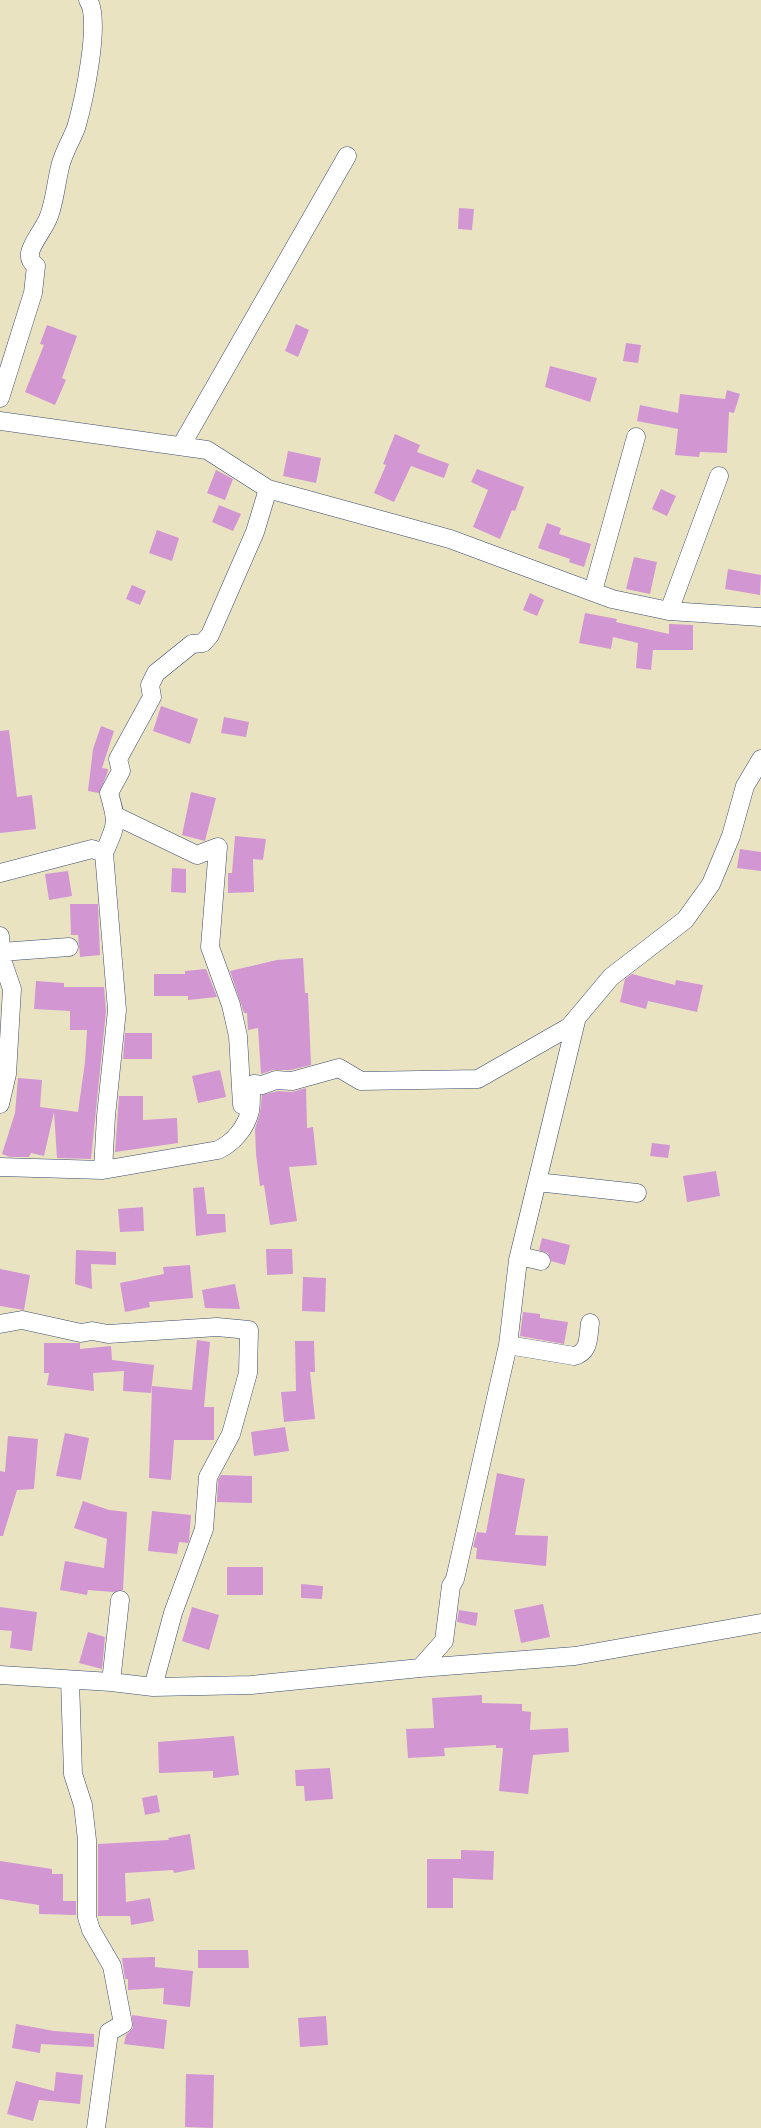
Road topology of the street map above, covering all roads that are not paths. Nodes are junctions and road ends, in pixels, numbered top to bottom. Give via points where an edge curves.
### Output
1 (88, 0) edge
2 (347, 156) dead end
3 (0, 398) edge
4 (0, 420) edge
5 (636, 437) dead end
6 (181, 446) junction
7 (718, 476) dead end
8 (268, 488) junction
9 (592, 591) junction
10 (669, 611) junction
11 (761, 617) edge
12 (761, 759) edge
13 (116, 816) junction
14 (104, 853) junction
15 (0, 873) edge
16 (1, 944) edge
17 (69, 947) dead end
18 (576, 1021) junction
19 (0, 1104) edge
20 (244, 1124) junction
21 (0, 1167) edge
22 (103, 1170) junction
23 (537, 1182) junction
24 (638, 1192) dead end
25 (518, 1260) junction
26 (541, 1260) dead end
27 (590, 1323) dead end
28 (0, 1324) edge
29 (508, 1344) junction
30 (120, 1600) dead end
31 (761, 1623) edge
32 (420, 1668) junction
33 (0, 1675) edge
34 (70, 1680) junction
35 (112, 1682) junction
36 (153, 1687) junction
37 (96, 2128) edge

1 - 3 street via 94,13 88,80 75,130 59,168 49,218 30,251 30,258 36,266 33,293
2 - 6 street
4 - 6 street
5 - 9 street
6 - 8 street via 207,450
7 - 10 street
8 - 9 street via 450,539
8 - 13 street via 255,532 210,635 202,643 192,644 156,673 150,685 152,697 118,759 122,771 109,793
9 - 10 street
10 - 11 street
12 - 18 street via 745,786 731,836 711,884 686,920 611,977
13 - 14 street via 115,828
13 - 20 street via 197,855 218,847 210,947 238,1036
14 - 15 street via 92,849
14 - 22 street via 117,1010
16 - 17 street
16 - 19 street via 12,989 7,1074
18 - 20 street via 478,1079 360,1081 339,1068 292,1082 276,1080 254,1084 250,1112
18 - 23 street
20 - 22 street via 229,1145 218,1150
21 - 22 street
23 - 24 street
23 - 25 street
25 - 26 street via 524,1257
25 - 29 street
27 - 29 street via 587,1348 574,1356
28 - 36 street via 22,1320 81,1333 108,1334 217,1327 249,1330 248,1373 231,1434 208,1477 204,1529 173,1613
29 - 32 street via 451,1586 444,1641
30 - 35 street
31 - 32 street via 575,1656
32 - 36 street via 251,1685
33 - 34 street
34 - 35 street
34 - 37 street via 73,1774 83,1805 87,1840 86,1917 112,1966 123,2024 109,2032
35 - 36 street

